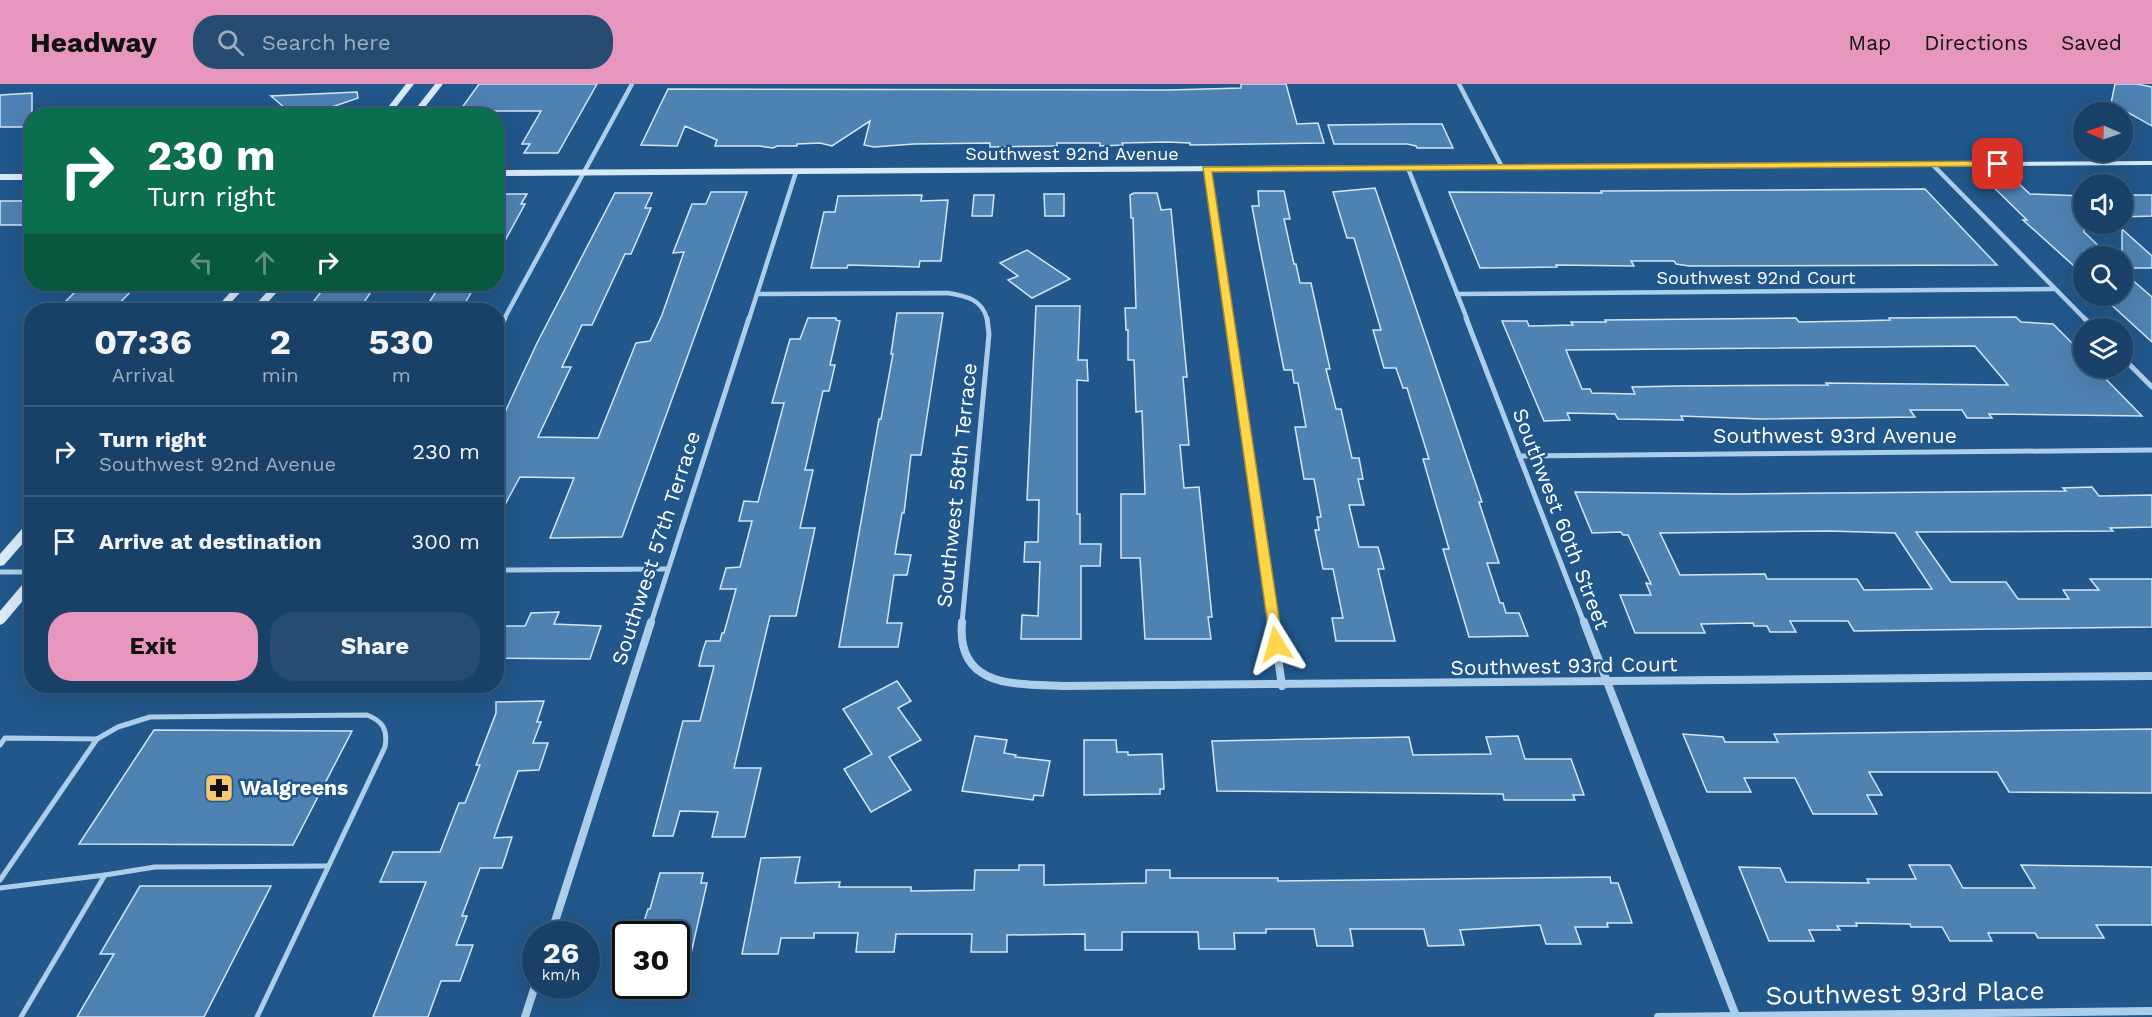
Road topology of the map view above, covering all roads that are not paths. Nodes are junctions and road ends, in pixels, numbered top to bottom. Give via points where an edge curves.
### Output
1 (410, 84) edge
2 (438, 84) edge
3 (632, 84) edge
4 (1459, 84) edge
5 (391, 108) edge
6 (420, 108) edge
7 (2152, 163) edge
8 (1932, 164) junction
9 (1408, 168) junction
10 (1503, 168) junction
11 (1206, 169) junction
12 (796, 172) junction
13 (504, 173) edge
14 (586, 173) junction
15 (0, 177) edge
16 (24, 177) edge
17 (2055, 289) junction
18 (237, 291) edge
19 (273, 291) edge
20 (758, 294) junction
21 (1457, 294) junction
22 (225, 303) edge
23 (262, 303) edge
24 (2084, 318) edge
25 (504, 319) edge
26 (2133, 368) edge
27 (2152, 387) edge
28 (2152, 450) edge
29 (1519, 456) junction
30 (24, 534) edge
31 (0, 562) edge
32 (668, 569) junction
33 (504, 570) edge
34 (0, 572) edge
35 (24, 572) edge
36 (24, 591) edge
37 (0, 620) edge
38 (978, 673) joint
39 (2152, 676) edge
40 (1607, 682) junction
41 (1282, 686) junction
42 (97, 739) junction
43 (0, 745) edge
44 (327, 866) junction
45 (105, 875) junction
46 (0, 880) edge
47 (0, 888) edge
48 (555, 921) edge
49 (531, 999) edge
50 (2152, 1011) edge
51 (1736, 1016) edge
52 (21, 1017) edge
53 (257, 1017) edge
54 (525, 1017) edge
55 (1658, 1017) edge

1 - 5 street
2 - 6 street
3 - 14 street
4 - 10 street
7 - 8 street, Southwest 92nd Avenue
8 - 10 street, Southwest 92nd Avenue
8 - 17 street
9 - 10 street, Southwest 92nd Avenue
9 - 11 street, Southwest 92nd Avenue
9 - 21 street, Southwest 60th Street
11 - 12 street, Southwest 92nd Avenue
11 - 41 street
12 - 14 street, Southwest 92nd Avenue
12 - 20 street, Southwest 57th Terrace
13 - 14 street, Southwest 92nd Avenue
14 - 25 street
15 - 16 street
17 - 21 street, Southwest 92nd Court
17 - 24 street
18 - 22 street
19 - 23 street
20 - 32 street, Southwest 57th Terrace
20 - 38 street, Southwest 58th Terrace via 964,295 976,299 987,314 989,334 961,621 964,650
21 - 29 street, Southwest 60th Street
26 - 27 street
28 - 29 street, Southwest 93rd Avenue
29 - 40 street, Southwest 60th Street
30 - 31 street
32 - 33 street
32 - 48 street, Southwest 57th Terrace
34 - 35 street
36 - 37 street
38 - 41 street, Southwest 93rd Court via 1007,681 1049,685
39 - 40 street, Southwest 93rd Court
40 - 41 street, Southwest 93rd Court
40 - 51 street, Southwest 60th Street
42 - 43 lane via 5,738
42 - 44 lane via 126,723 150,717 377,719 385,726 385,747
42 - 46 lane
44 - 45 lane via 155,867
44 - 53 lane
45 - 47 lane
45 - 52 lane
49 - 54 street
50 - 51 street, Southwest 93rd Place
51 - 55 street, Southwest 93rd Place

